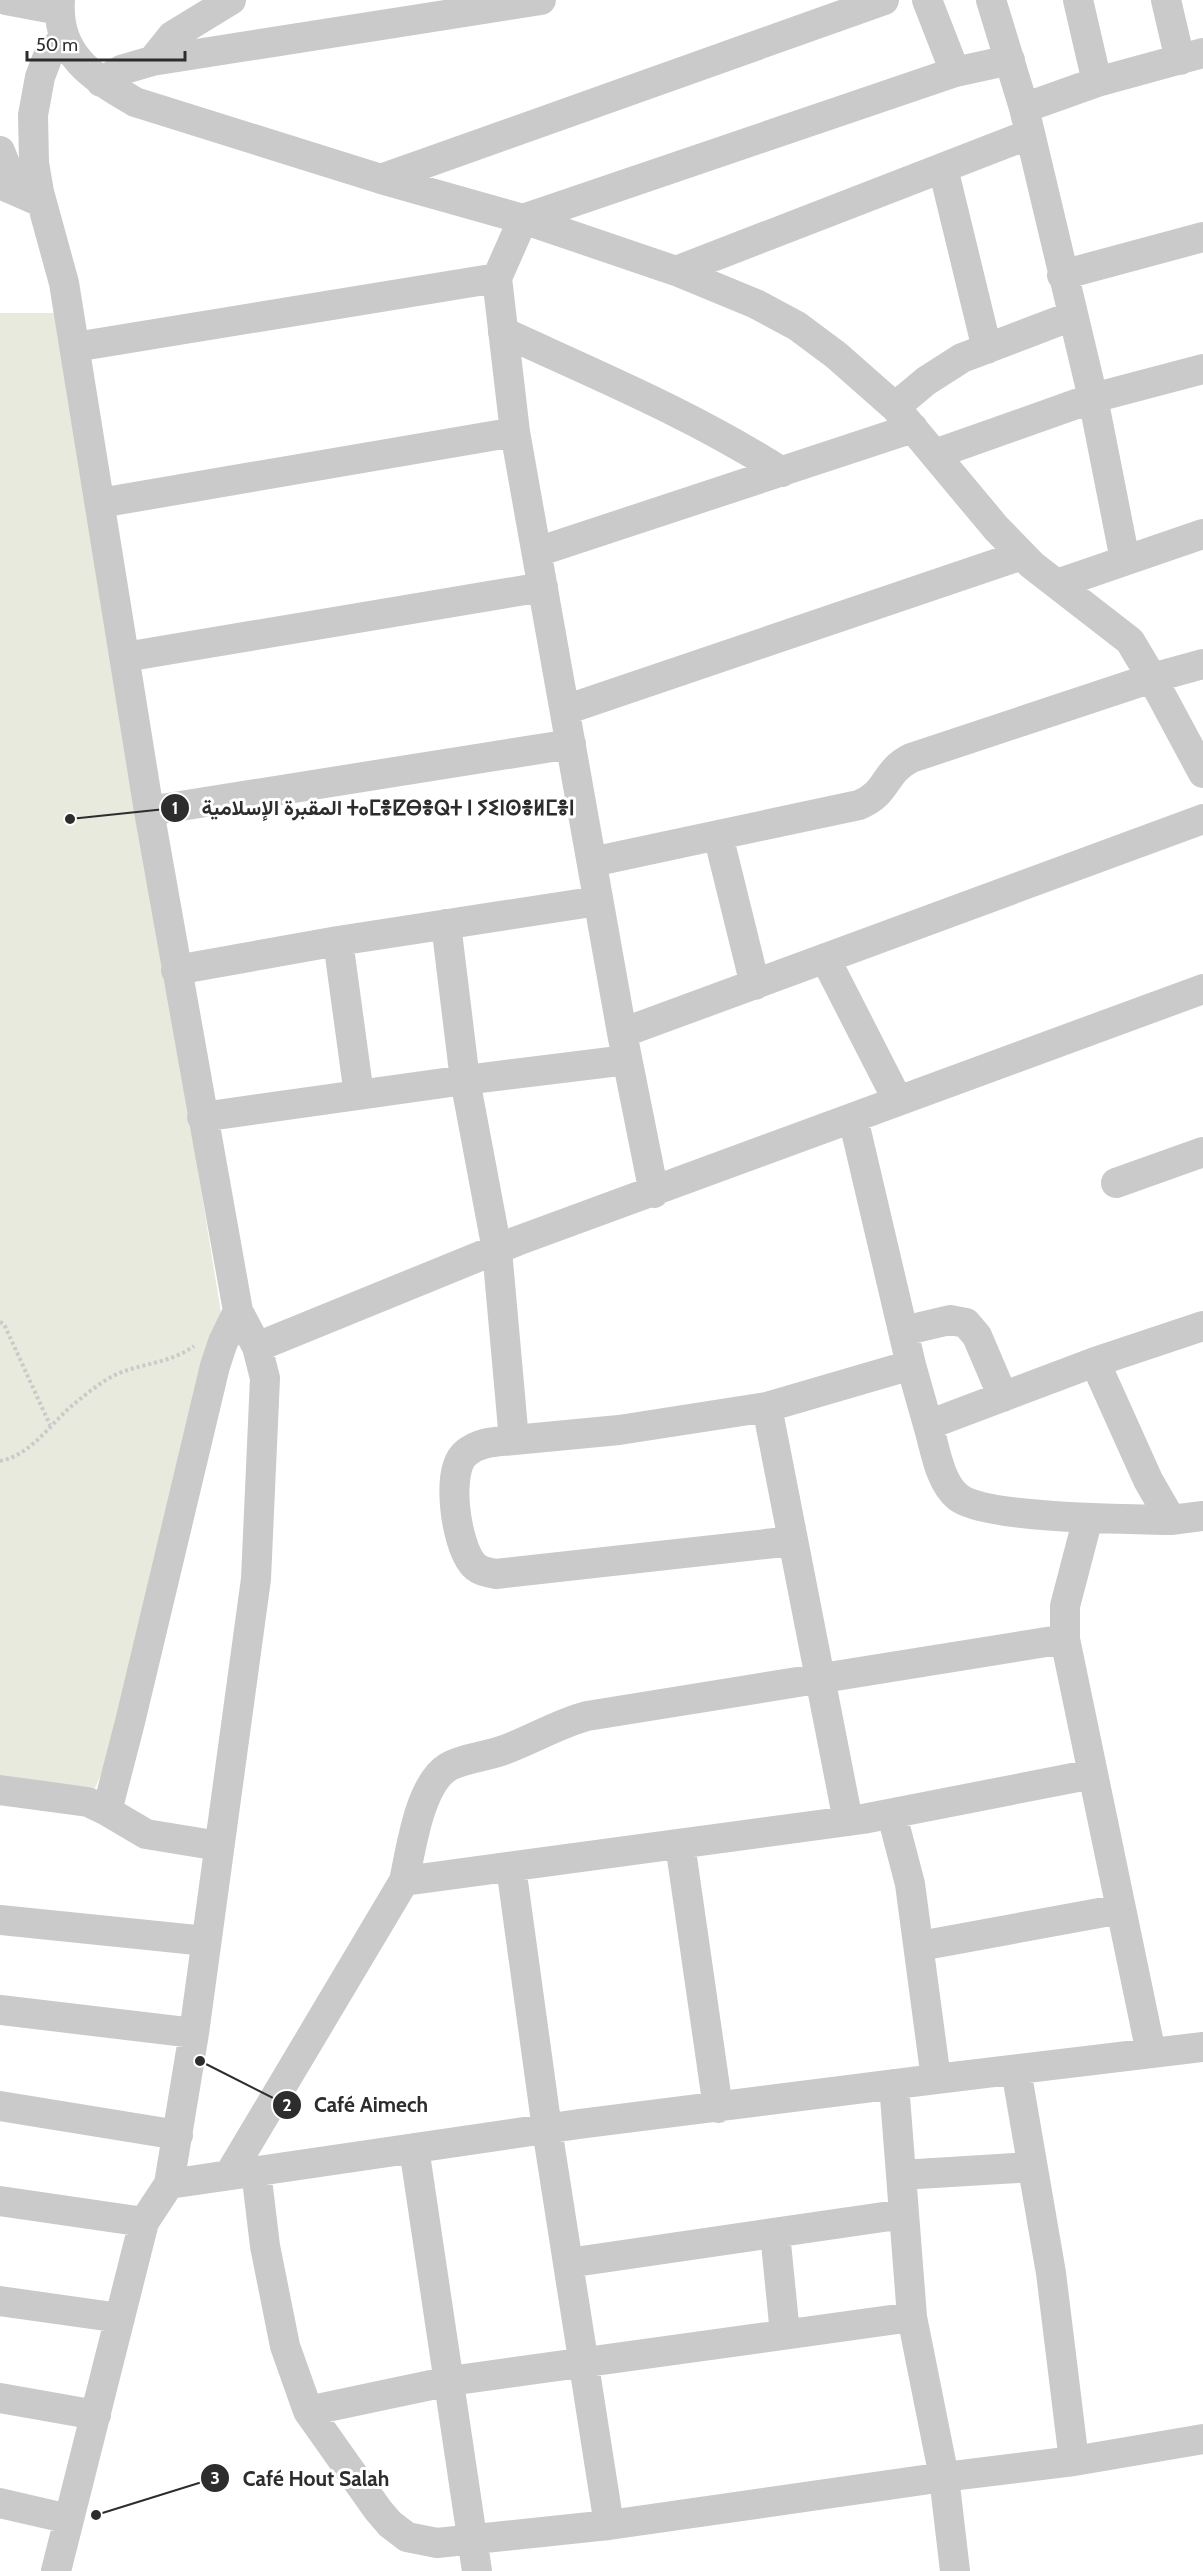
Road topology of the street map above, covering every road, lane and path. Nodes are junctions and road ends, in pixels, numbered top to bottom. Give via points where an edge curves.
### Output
1 (6, 0) edge
2 (231, 0) edge
3 (541, 0) edge
4 (884, 0) edge
5 (927, 0) edge
6 (991, 0) edge
7 (1077, 0) edge
8 (1166, 0) edge
9 (61, 16) edge
10 (1192, 57) edge
11 (1010, 60) junction
12 (152, 61) junction
13 (955, 72) junction
14 (101, 82) junction
15 (1097, 82) junction
16 (1027, 121) junction
17 (0, 151) edge
18 (943, 168) junction
19 (381, 180) junction
20 (19, 192) edge
21 (523, 219) junction
22 (1203, 237) edge
23 (676, 271) junction
24 (1062, 274) junction
25 (496, 278) junction
26 (1072, 316) junction
27 (503, 332) junction
28 (75, 347) junction
29 (987, 349) junction
30 (1203, 369) edge
31 (1093, 398) junction
32 (904, 417) junction
33 (515, 432) junction
34 (935, 454) junction
35 (782, 472) junction
36 (100, 503) junction
37 (1203, 534) edge
38 (537, 552) junction
39 (1022, 555) junction
40 (1125, 560) junction
41 (1057, 584) junction
42 (543, 587) junction
43 (125, 657) junction
44 (1203, 664) edge
45 (1152, 678) junction
46 (565, 710) junction
47 (571, 744) junction
48 (1203, 773) edge
49 (149, 811) junction
50 (1203, 819) edge
51 (718, 835) junction
52 (592, 862) junction
53 (598, 901) junction
54 (446, 924) junction
55 (338, 941) junction
56 (825, 958) junction
57 (176, 970) junction
58 (754, 985) junction
59 (1203, 989) edge
60 (625, 1047) junction
61 (465, 1080) junction
62 (358, 1095) junction
63 (898, 1101) junction
64 (202, 1118) junction
65 (853, 1118) junction
66 (1203, 1152) edge
67 (1116, 1183) dead end
68 (654, 1193) junction
69 (496, 1250) junction
70 (238, 1311) junction
71 (0, 1322) edge
72 (1203, 1326) edge
73 (903, 1331) junction
74 (196, 1345) dead end
75 (257, 1347) junction
76 (1095, 1362) junction
77 (911, 1365) junction
78 (1003, 1397) junction
79 (767, 1407) junction
80 (50, 1425) junction
81 (928, 1425) junction
82 (514, 1440) junction
83 (0, 1461) edge
84 (1203, 1516) edge
85 (1088, 1518) junction
86 (1171, 1520) junction
87 (793, 1541) junction
88 (1065, 1639) junction
89 (820, 1679) junction
90 (1093, 1774) junction
91 (0, 1790) edge
92 (106, 1811) junction
93 (892, 1815) junction
94 (848, 1821) junction
95 (680, 1844) junction
96 (219, 1846) junction
97 (511, 1867) junction
98 (404, 1881) junction
99 (1121, 1910) junction
100 (0, 1920) edge
101 (206, 1941) junction
102 (920, 1946) junction
103 (0, 2010) edge
104 (194, 2033) junction
105 (1203, 2047) edge
106 (1150, 2053) junction
107 (1016, 2070) junction
108 (936, 2079) junction
109 (894, 2084) junction
110 (0, 2106) edge
111 (717, 2108) junction
112 (547, 2129) junction
113 (178, 2135) junction
114 (414, 2148) junction
115 (1032, 2167) junction
116 (242, 2173) junction
117 (901, 2175) junction
118 (169, 2184) junction
119 (0, 2201) edge
120 (904, 2214) junction
121 (144, 2222) junction
122 (775, 2233) junction
123 (568, 2263) junction
124 (0, 2301) edge
125 (912, 2317) junction
126 (120, 2318) junction
127 (785, 2334) junction
128 (584, 2361) junction
129 (450, 2381) junction
130 (0, 2398) edge
131 (308, 2411) junction
132 (96, 2415) junction
133 (1203, 2439) edge
134 (1074, 2461) junction
135 (944, 2477) junction
136 (0, 2503) edge
137 (69, 2519) junction
138 (609, 2525) junction
139 (474, 2539) junction
140 (56, 2571) edge
141 (477, 2571) edge
142 (955, 2571) edge

1 - 9 street
2 - 12 street via 172,36
3 - 12 street
4 - 19 street
5 - 13 street
6 - 11 street
7 - 15 street
8 - 10 street
9 - 14 street via 78,63
9 - 20 street via 40,77 33,115 34,163
10 - 15 street
11 - 13 street
11 - 16 street
12 - 14 street via 121,70
13 - 21 street
14 - 19 street via 135,102
15 - 16 street
16 - 18 street
16 - 24 street
17 - 20 street
18 - 23 street
18 - 29 street
19 - 21 street
20 - 28 street via 64,283
21 - 23 street
21 - 25 street
22 - 24 street
23 - 32 street via 756,304 797,326 836,355
24 - 26 street
25 - 27 street
25 - 28 street
26 - 29 street
26 - 31 street
27 - 33 street
27 - 35 street via 626,388 750,451
28 - 36 street
29 - 32 street via 962,358 926,381
30 - 31 street
31 - 34 street
31 - 40 street
32 - 34 street
32 - 35 street
33 - 36 street
33 - 38 street
34 - 39 street
35 - 38 street
36 - 43 street
37 - 40 street
38 - 42 street
39 - 41 street
39 - 46 street
40 - 41 street
41 - 45 street via 1130,641
42 - 43 street
42 - 46 street
43 - 49 street
44 - 45 street
45 - 48 street
45 - 51 street via 911,758 898,765 880,792 859,805
46 - 47 street
47 - 49 street
47 - 52 street
49 - 57 street
50 - 56 street
51 - 52 street
51 - 58 street
52 - 53 street
53 - 54 street
53 - 60 street
54 - 55 street
54 - 61 street
55 - 57 street
55 - 62 street
56 - 58 street
56 - 63 street
57 - 64 street
58 - 60 street
59 - 63 street
60 - 61 street
60 - 68 street
61 - 62 street
61 - 69 street
62 - 64 street
63 - 65 street
64 - 70 street
65 - 68 street
65 - 73 street
66 - 67 street
68 - 69 street
69 - 75 street
69 - 82 street
70 - 75 street
70 - 92 street via 216,1366
71 - 80 path
72 - 76 street
73 - 77 street
73 - 78 street via 950,1320 966,1323 977,1336
74 - 80 path via 181,1356 116,1375
75 - 96 street via 265,1378 256,1579
76 - 78 street
76 - 86 street via 1148,1480
77 - 79 street
77 - 81 street
78 - 81 street
79 - 82 street via 620,1430
79 - 87 street
80 - 83 path via 34,1444
81 - 85 street via 947,1484 968,1504
82 - 87 street via 479,1444 464,1454 456,1466 455,1497 461,1539 471,1562 480,1571 496,1574
84 - 86 street
85 - 86 street
85 - 88 street via 1065,1606
87 - 89 street
88 - 89 street
88 - 90 street
89 - 94 street
89 - 98 street via 587,1716 447,1768 430,1788
90 - 93 street
90 - 99 street
91 - 92 street via 88,1802
92 - 96 street via 146,1834
93 - 94 street
93 - 102 street via 910,1884
94 - 95 street
95 - 97 street
95 - 111 street
96 - 101 street
97 - 98 street
97 - 112 street
98 - 116 street
99 - 102 street
99 - 106 street
100 - 101 street
101 - 104 street
102 - 108 street
103 - 104 street
104 - 113 street
105 - 106 street
106 - 107 street
107 - 108 street
107 - 115 street
108 - 109 street
109 - 111 street
109 - 117 street
110 - 113 street
111 - 112 street
112 - 114 street
112 - 123 street
113 - 118 street
114 - 116 street
114 - 129 street
115 - 117 street
115 - 134 street via 1051,2273
116 - 118 street
116 - 131 street via 265,2246 285,2346
117 - 120 street
118 - 121 street
119 - 121 street
120 - 122 street
120 - 125 street
121 - 126 street
122 - 123 street
122 - 127 street
123 - 128 street
124 - 126 street
125 - 127 street
125 - 135 street
126 - 132 street
127 - 128 street
128 - 129 street
128 - 138 street
129 - 131 street
129 - 139 street
130 - 132 street
131 - 139 street via 390,2524 407,2536 436,2543
132 - 137 street
133 - 134 street
134 - 135 street
135 - 138 street
135 - 142 street
136 - 137 street
137 - 140 street
138 - 139 street
139 - 141 street

